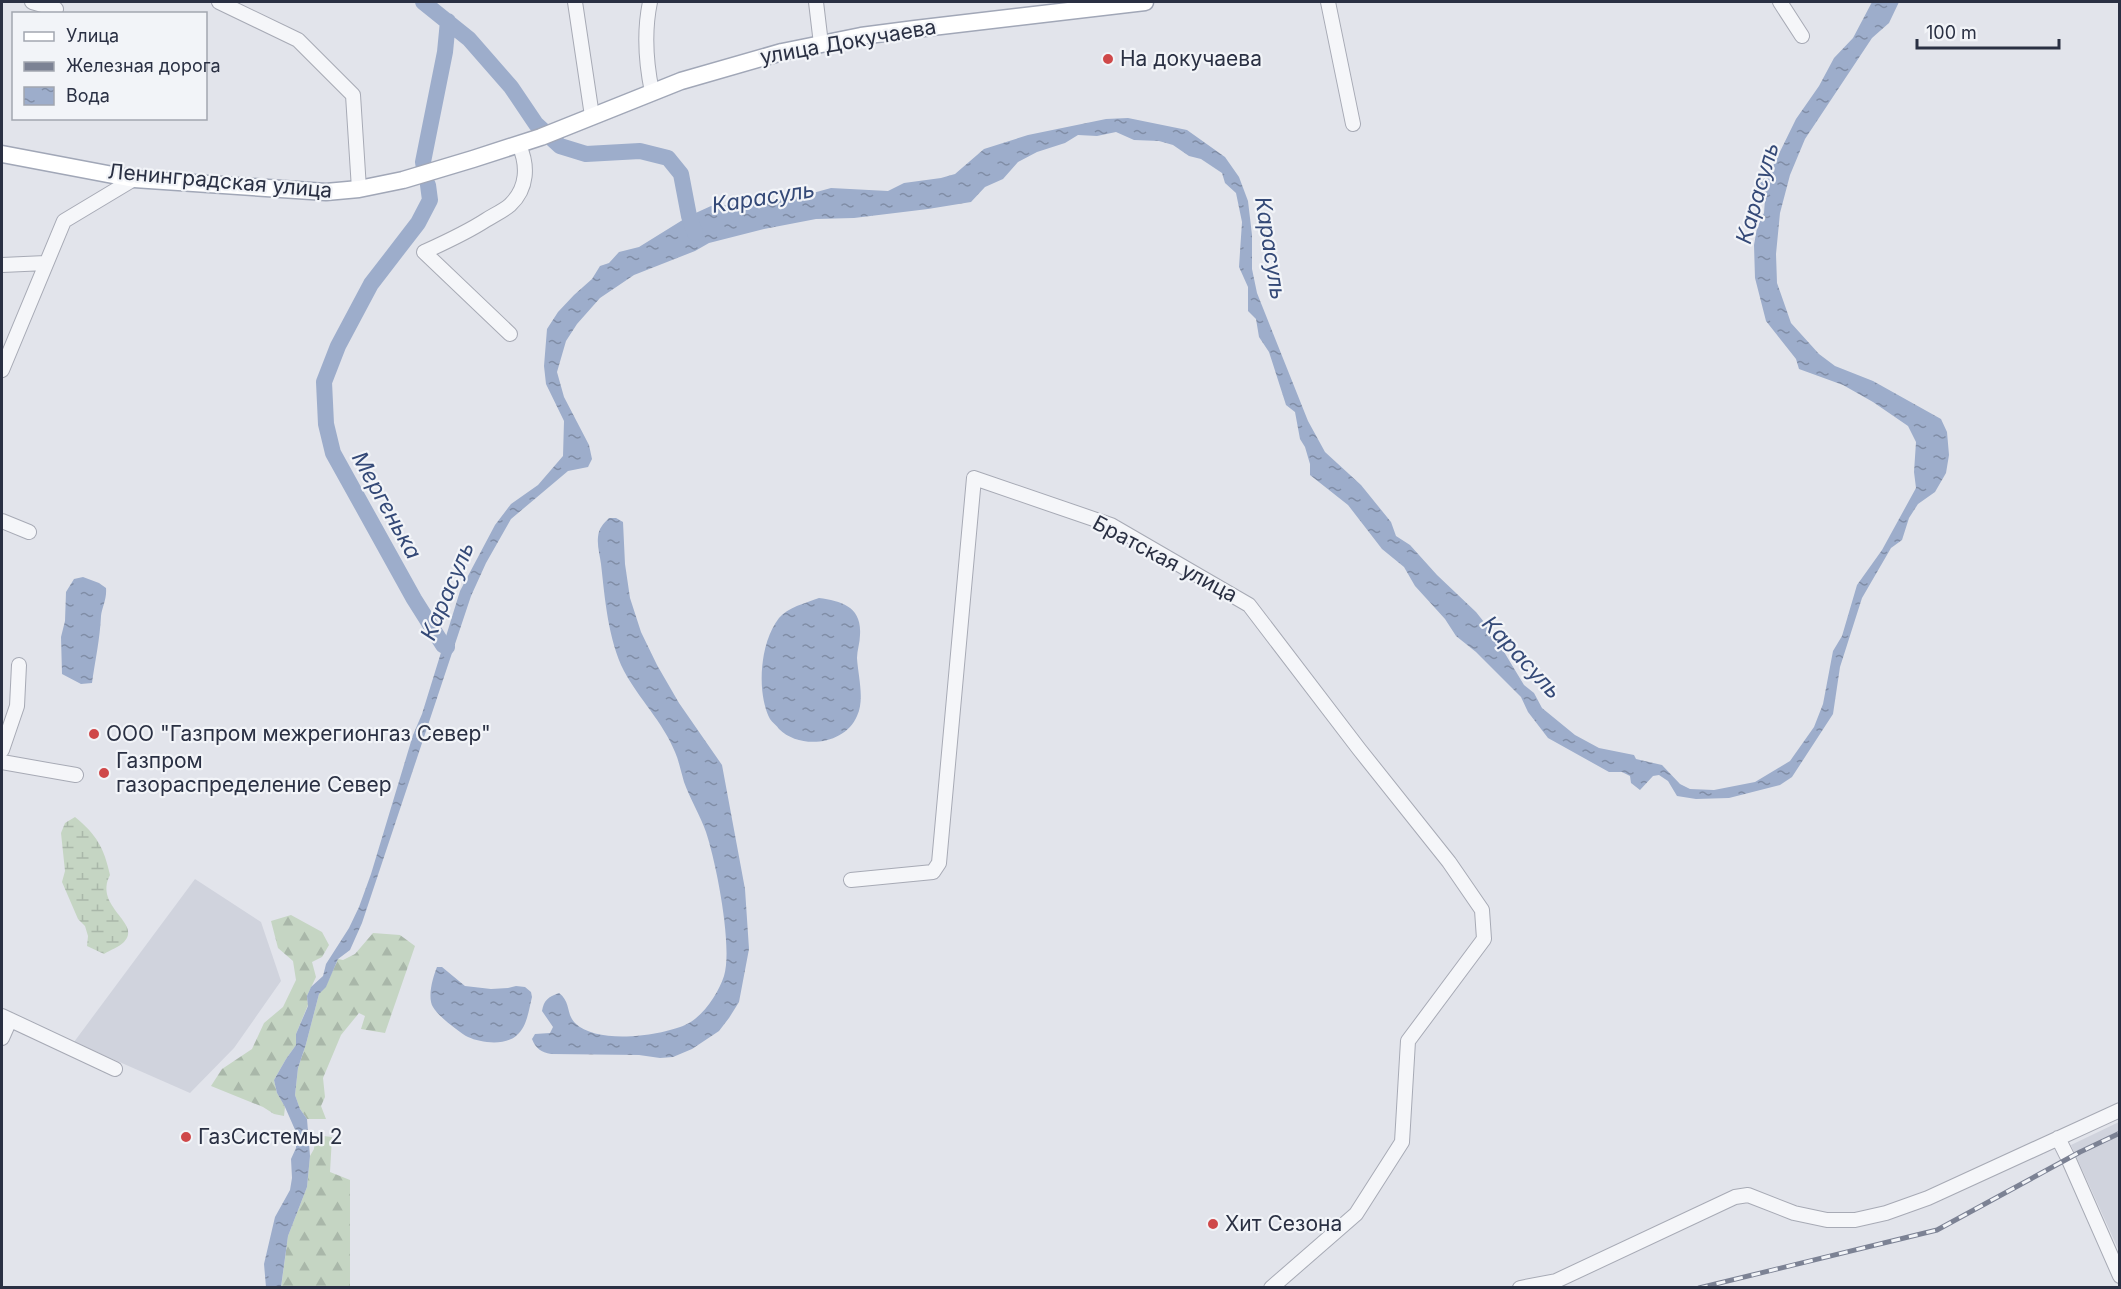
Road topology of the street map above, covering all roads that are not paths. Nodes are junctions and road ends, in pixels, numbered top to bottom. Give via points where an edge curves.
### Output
1 (32, 2) edge
2 (219, 2) edge
3 (575, 2) edge
4 (650, 2) edge
5 (816, 2) edge
6 (1145, 2) edge
7 (1328, 2) edge
8 (1780, 2) edge
9 (56, 9) dead end
10 (1802, 36) dead end
11 (821, 44) junction
12 (652, 92) junction
13 (592, 116) junction
14 (1353, 124) dead end
15 (541, 137) joint
16 (519, 145) junction
17 (2, 154) edge
18 (134, 179) junction
19 (359, 189) junction
20 (46, 263) junction
21 (2, 265) edge
22 (510, 333) dead end
23 (2, 370) edge
24 (2, 521) edge
25 (29, 532) dead end
26 (20, 665) dead end
27 (2, 750) edge
28 (2, 762) edge
29 (75, 775) dead end
30 (851, 880) dead end
31 (6, 1018) edge
32 (2, 1038) edge
33 (116, 1069) dead end
34 (2120, 1110) edge
35 (2058, 1138) junction
36 (2120, 1276) edge
37 (1271, 1287) edge
38 (1520, 1287) edge

1 - 9 street
2 - 19 street via 298,40 353,95
3 - 13 street
4 - 12 street via 648,73
5 - 11 street
6 - 11 main road, улица Докучаева via 915,28
7 - 14 street
8 - 10 street
11 - 12 main road, улица Докучаева via 749,60
12 - 13 main road, улица Докучаева
13 - 15 main road, улица Докучаева
15 - 16 main road, Ленинградская улица
16 - 19 main road, Ленинградская улица
16 - 22 street via 526,174 511,204 460,236 424,252
17 - 18 main road, Ленинградская улица
18 - 19 main road, Ленинградская улица via 316,191
18 - 20 street via 64,221
20 - 21 street
20 - 23 street
24 - 25 street
26 - 27 street via 17,706
28 - 29 street
30 - 37 street, Братская улица via 933,872 939,863 974,478 1111,525 1250,604 1449,862 1482,910 1484,939 1408,1041 1402,1142 1356,1214
31 - 32 street
31 - 33 street
34 - 35 street
35 - 36 street
35 - 38 street via 1928,1198 1855,1220 1827,1220 1794,1213 1748,1195 1736,1197 1556,1281

